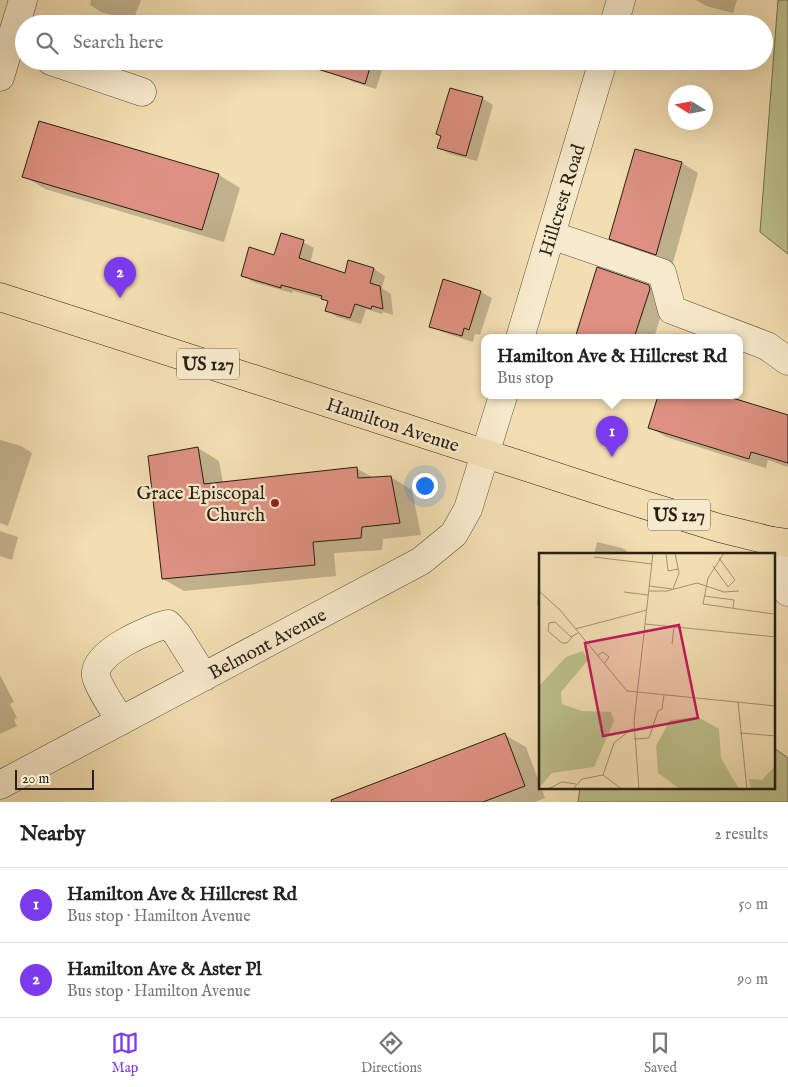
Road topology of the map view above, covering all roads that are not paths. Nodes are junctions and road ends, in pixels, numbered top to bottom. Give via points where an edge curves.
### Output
1 (23, 0) edge
2 (621, 0) edge
3 (21, 15) edge
4 (617, 15) edge
5 (15, 51) edge
6 (77, 70) edge
7 (600, 70) edge
8 (0, 77) edge
9 (142, 92) dead end
10 (551, 236) junction
11 (0, 297) edge
12 (521, 334) edge
13 (735, 334) edge
14 (743, 337) edge
15 (788, 361) edge
16 (502, 399) edge
17 (486, 455) junction
18 (780, 542) edge
19 (788, 592) edge
20 (204, 677) junction
21 (121, 721) junction
22 (0, 785) edge

1 - 3 street
2 - 4 street
5 - 8 street
6 - 9 street
7 - 10 street, Hillcrest Road
10 - 12 street, Hillcrest Road
10 - 13 street via 662,273 672,310
11 - 17 main road, Hamilton Avenue / US 127
14 - 15 street via 767,346
16 - 17 street
17 - 18 main road, Hamilton Avenue / US 127 via 719,528
17 - 20 street, Belmont Avenue via 468,509 454,534 434,552
18 - 19 street
20 - 21 street, Belmont Avenue
20 - 21 street via 168,624 154,628 110,652 98,665 96,676
21 - 22 street, Belmont Avenue

